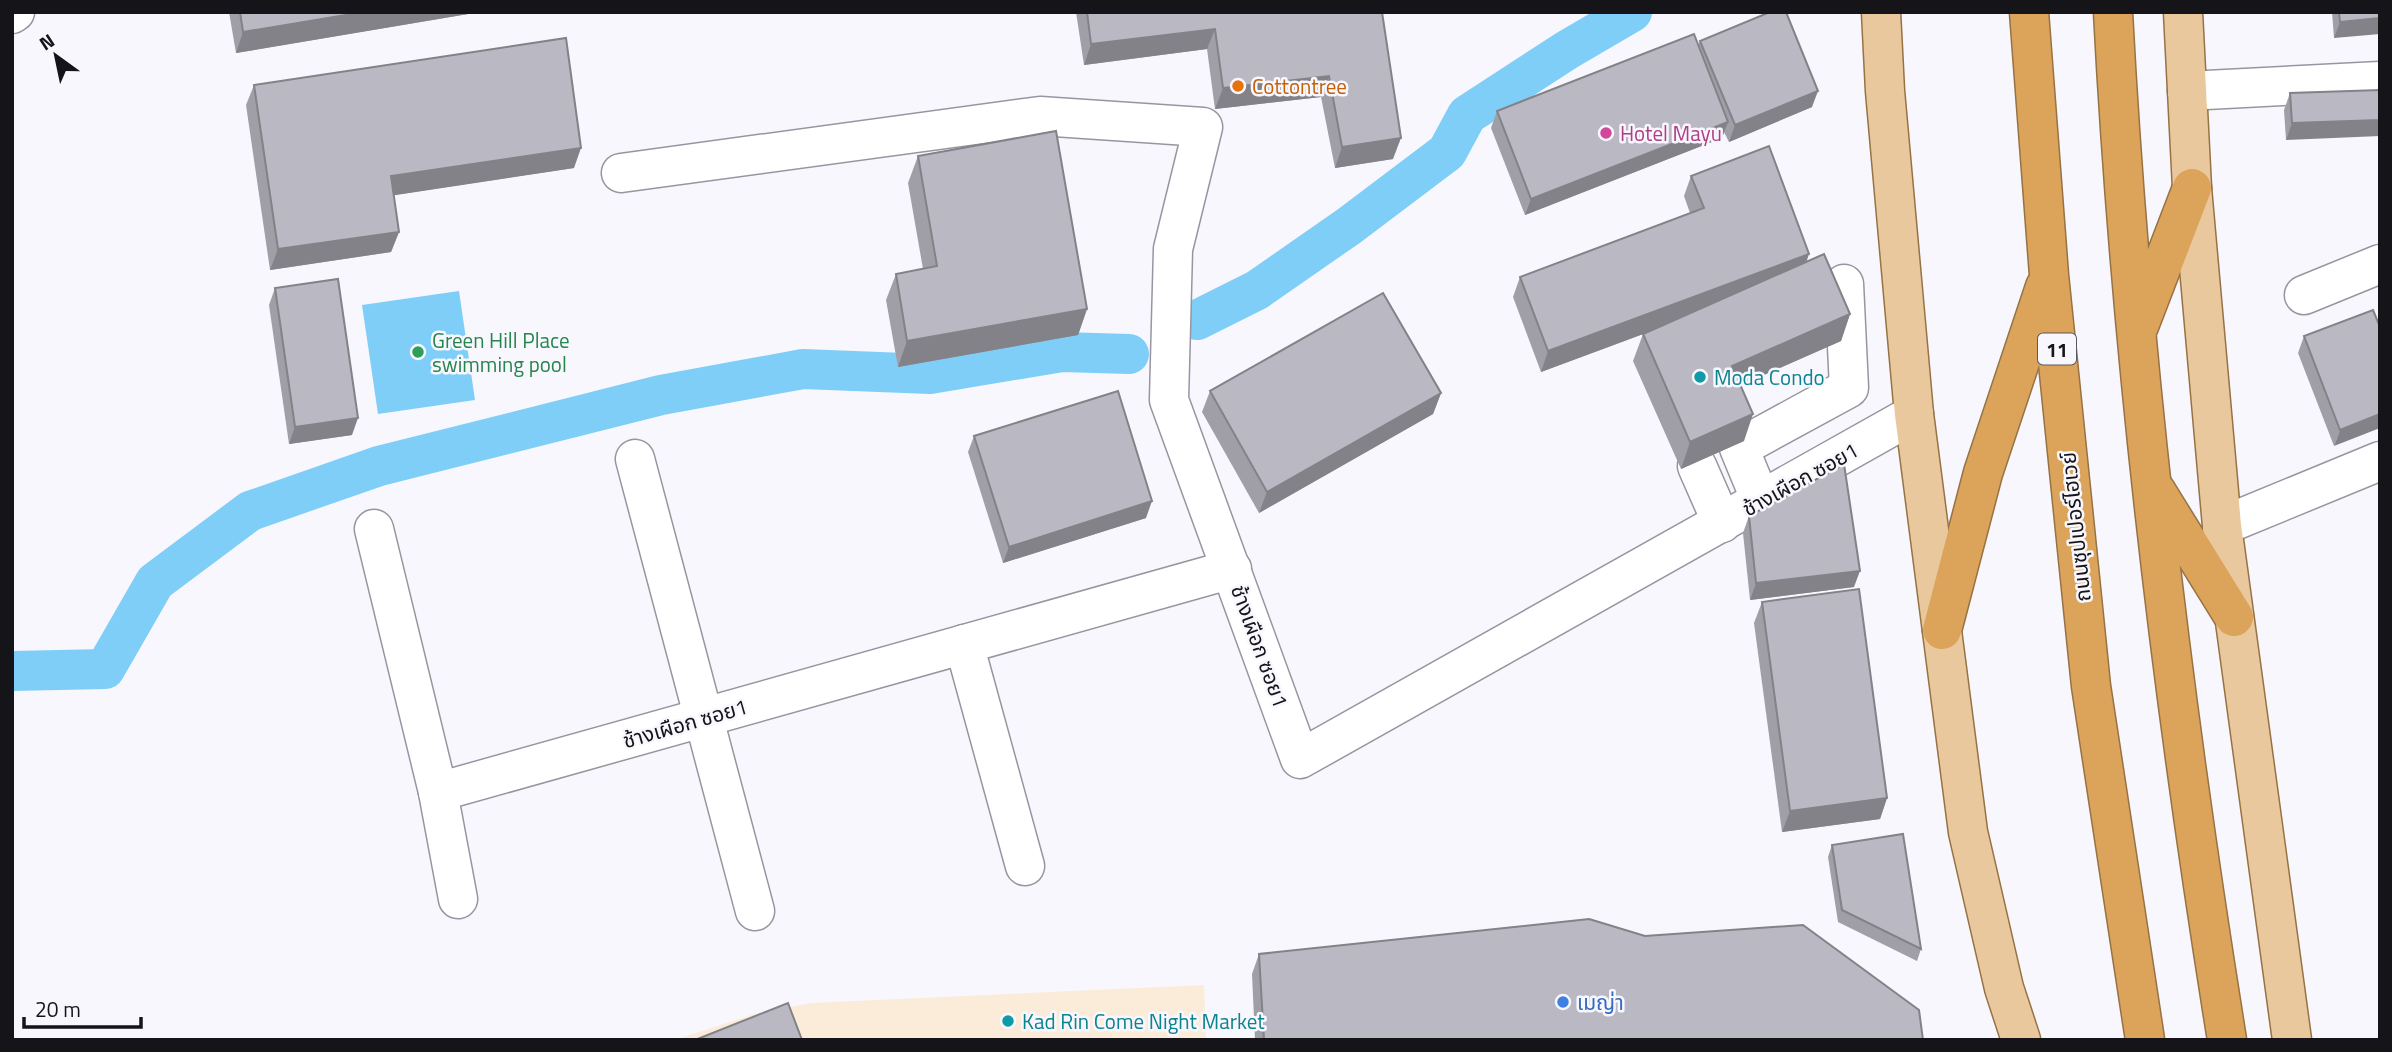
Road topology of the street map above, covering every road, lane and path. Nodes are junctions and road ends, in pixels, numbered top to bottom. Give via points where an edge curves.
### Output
1 (1881, 12) edge
2 (2029, 12) edge
3 (2113, 12) edge
4 (2183, 12) edge
5 (2380, 81) edge
6 (2187, 91) junction
7 (621, 173) dead end
8 (2192, 188) junction
9 (2380, 264) edge
10 (2049, 275) junction
11 (1844, 284) dead end
12 (2304, 295) dead end
13 (2135, 336) junction
14 (1914, 414) junction
15 (635, 458) dead end
16 (2380, 461) edge
17 (1697, 466) edge
18 (2150, 480) junction
19 (1761, 500) junction
20 (1721, 523) junction
21 (2222, 526) junction
22 (374, 529) dead end
23 (1232, 569) junction
24 (2234, 617) junction
25 (1941, 630) junction
26 (964, 645) junction
27 (705, 718) junction
28 (438, 792) junction
29 (1025, 866) dead end
30 (458, 899) dead end
31 (755, 911) dead end
32 (2021, 1040) edge
33 (2145, 1040) edge
34 (2227, 1040) edge
35 (2292, 1040) edge

1 - 14 main road
2 - 10 highway, ถนนซุปเปอร์ไฮเวย์ / 11
3 - 13 highway
4 - 6 main road
5 - 6 street
6 - 8 main road
7 - 23 street via 1040,116 1203,127 1173,249 1169,400
8 - 13 highway
8 - 21 main road
9 - 12 street
10 - 25 highway via 1983,473
10 - 33 highway, ถนนซุปเปอร์ไฮเวย์ / 11 via 2091,686
11 - 19 street via 1849,388 1739,448
13 - 18 highway
14 - 19 street, ช้างเผือก ซอย1
14 - 25 main road
15 - 27 street
16 - 21 street
17 - 20 street
18 - 24 highway
18 - 34 highway
19 - 20 street, ช้างเผือก ซอย1
20 - 23 street, ช้างเผือก ซอย1 via 1300,759
21 - 24 main road
22 - 28 street
23 - 26 street, ช้างเผือก ซอย1
24 - 35 main road
25 - 32 main road via 1968,832 2004,988
26 - 27 street, ช้างเผือก ซอย1
26 - 29 street
27 - 28 street, ช้างเผือก ซอย1
27 - 31 street
28 - 30 street

